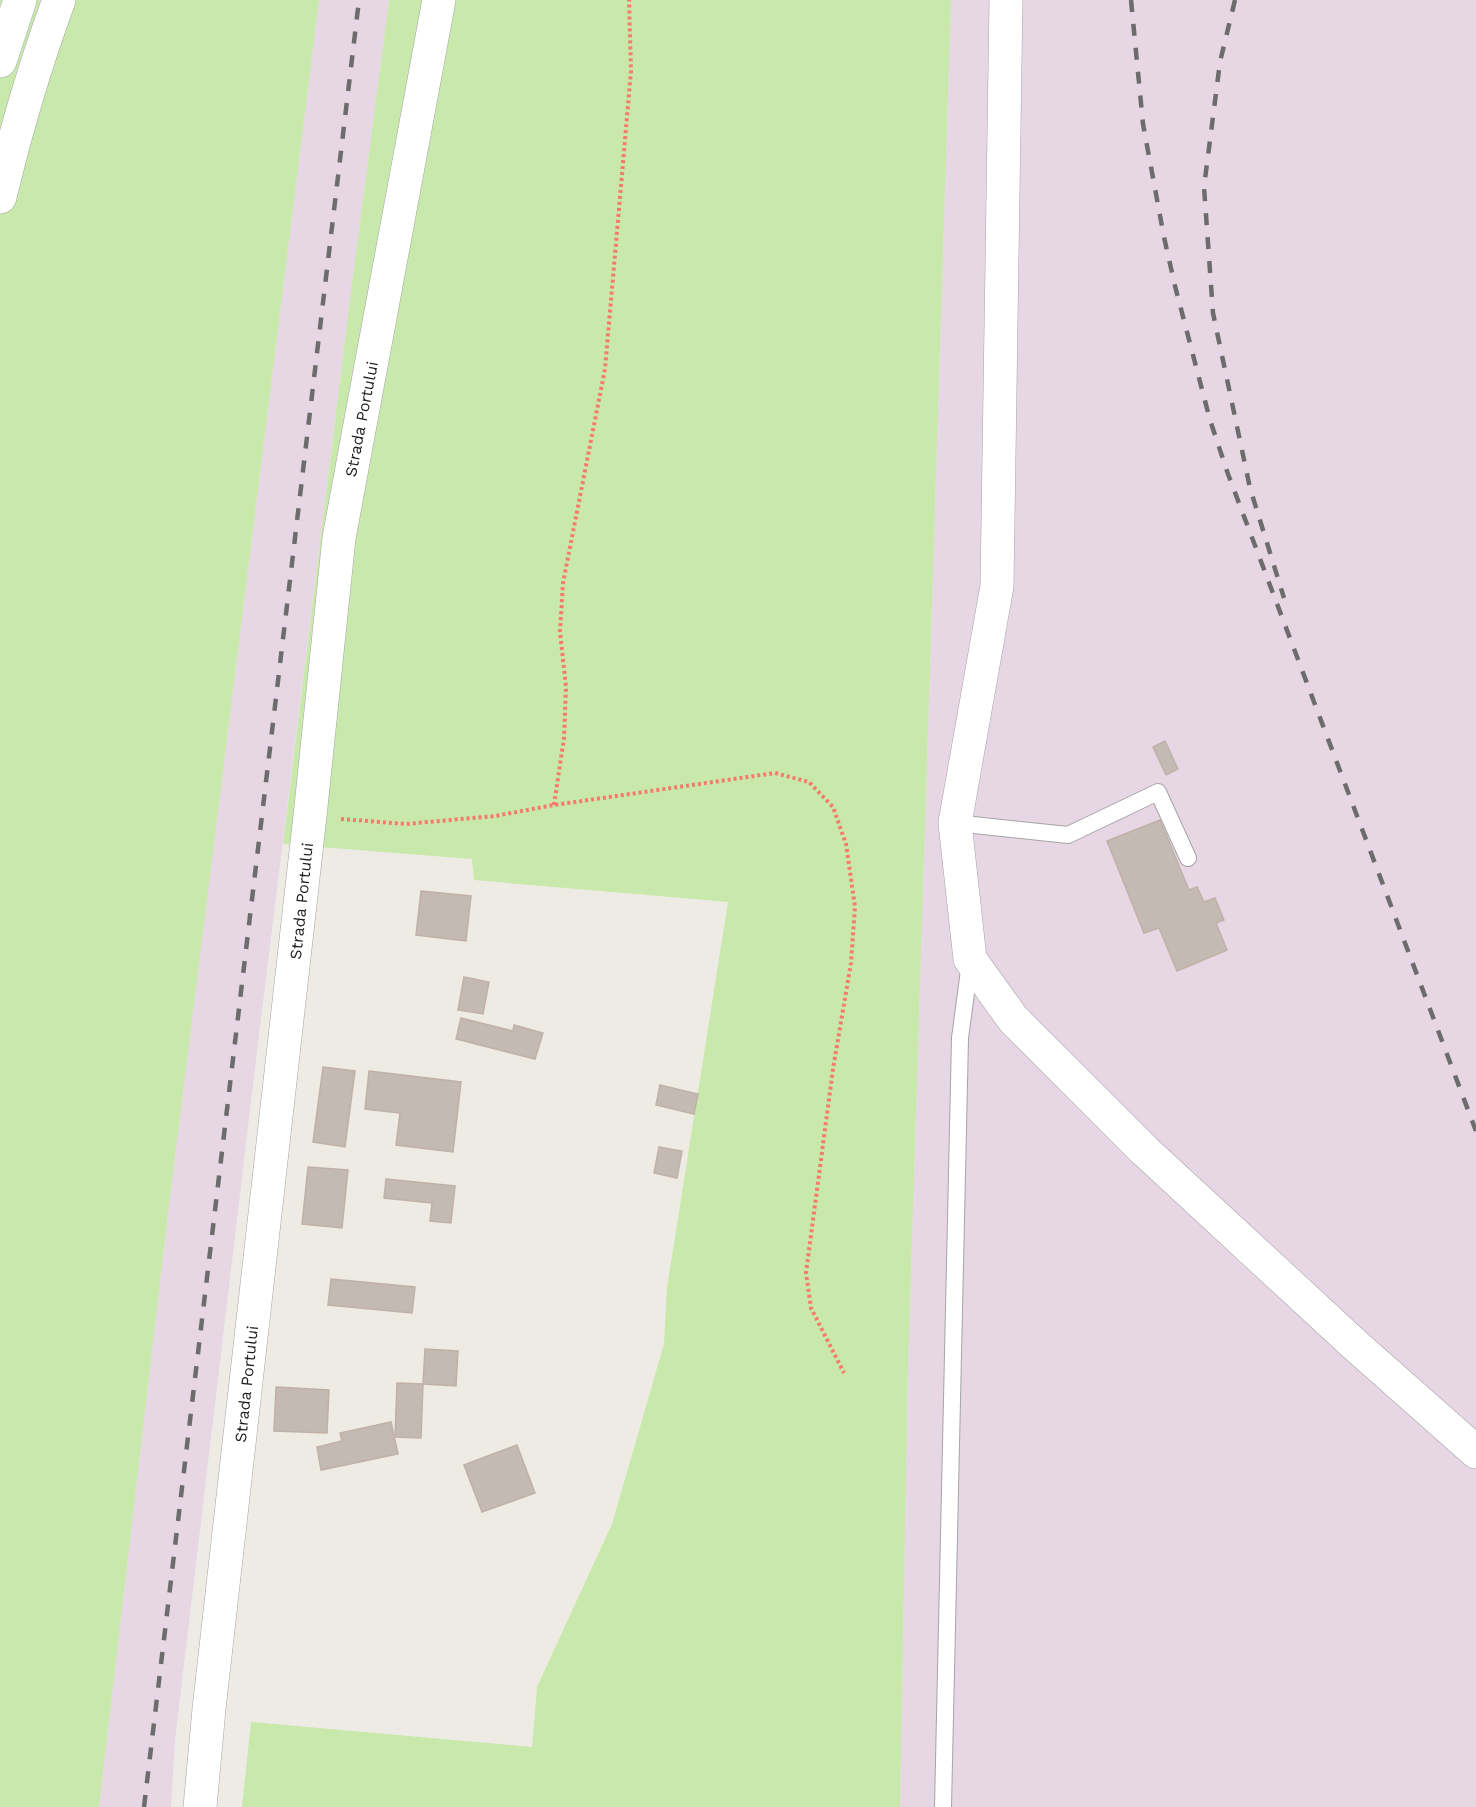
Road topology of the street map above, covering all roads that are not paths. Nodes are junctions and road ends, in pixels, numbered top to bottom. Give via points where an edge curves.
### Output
1 (20, 0) edge
2 (59, 0) edge
3 (439, 0) edge
4 (1006, 0) edge
5 (0, 61) edge
6 (0, 197) edge
7 (955, 823) junction
8 (1188, 858) dead end
9 (970, 959) junction
10 (1476, 1452) edge
11 (200, 1807) edge
12 (943, 1807) edge

1 - 5 street
2 - 6 street via 40,49
3 - 11 street, Strada Portului via 339,538
4 - 7 street via 997,586
7 - 8 lane via 1068,835 1158,792
7 - 9 street
9 - 10 street via 1013,1018 1144,1150
9 - 12 lane via 960,1038

